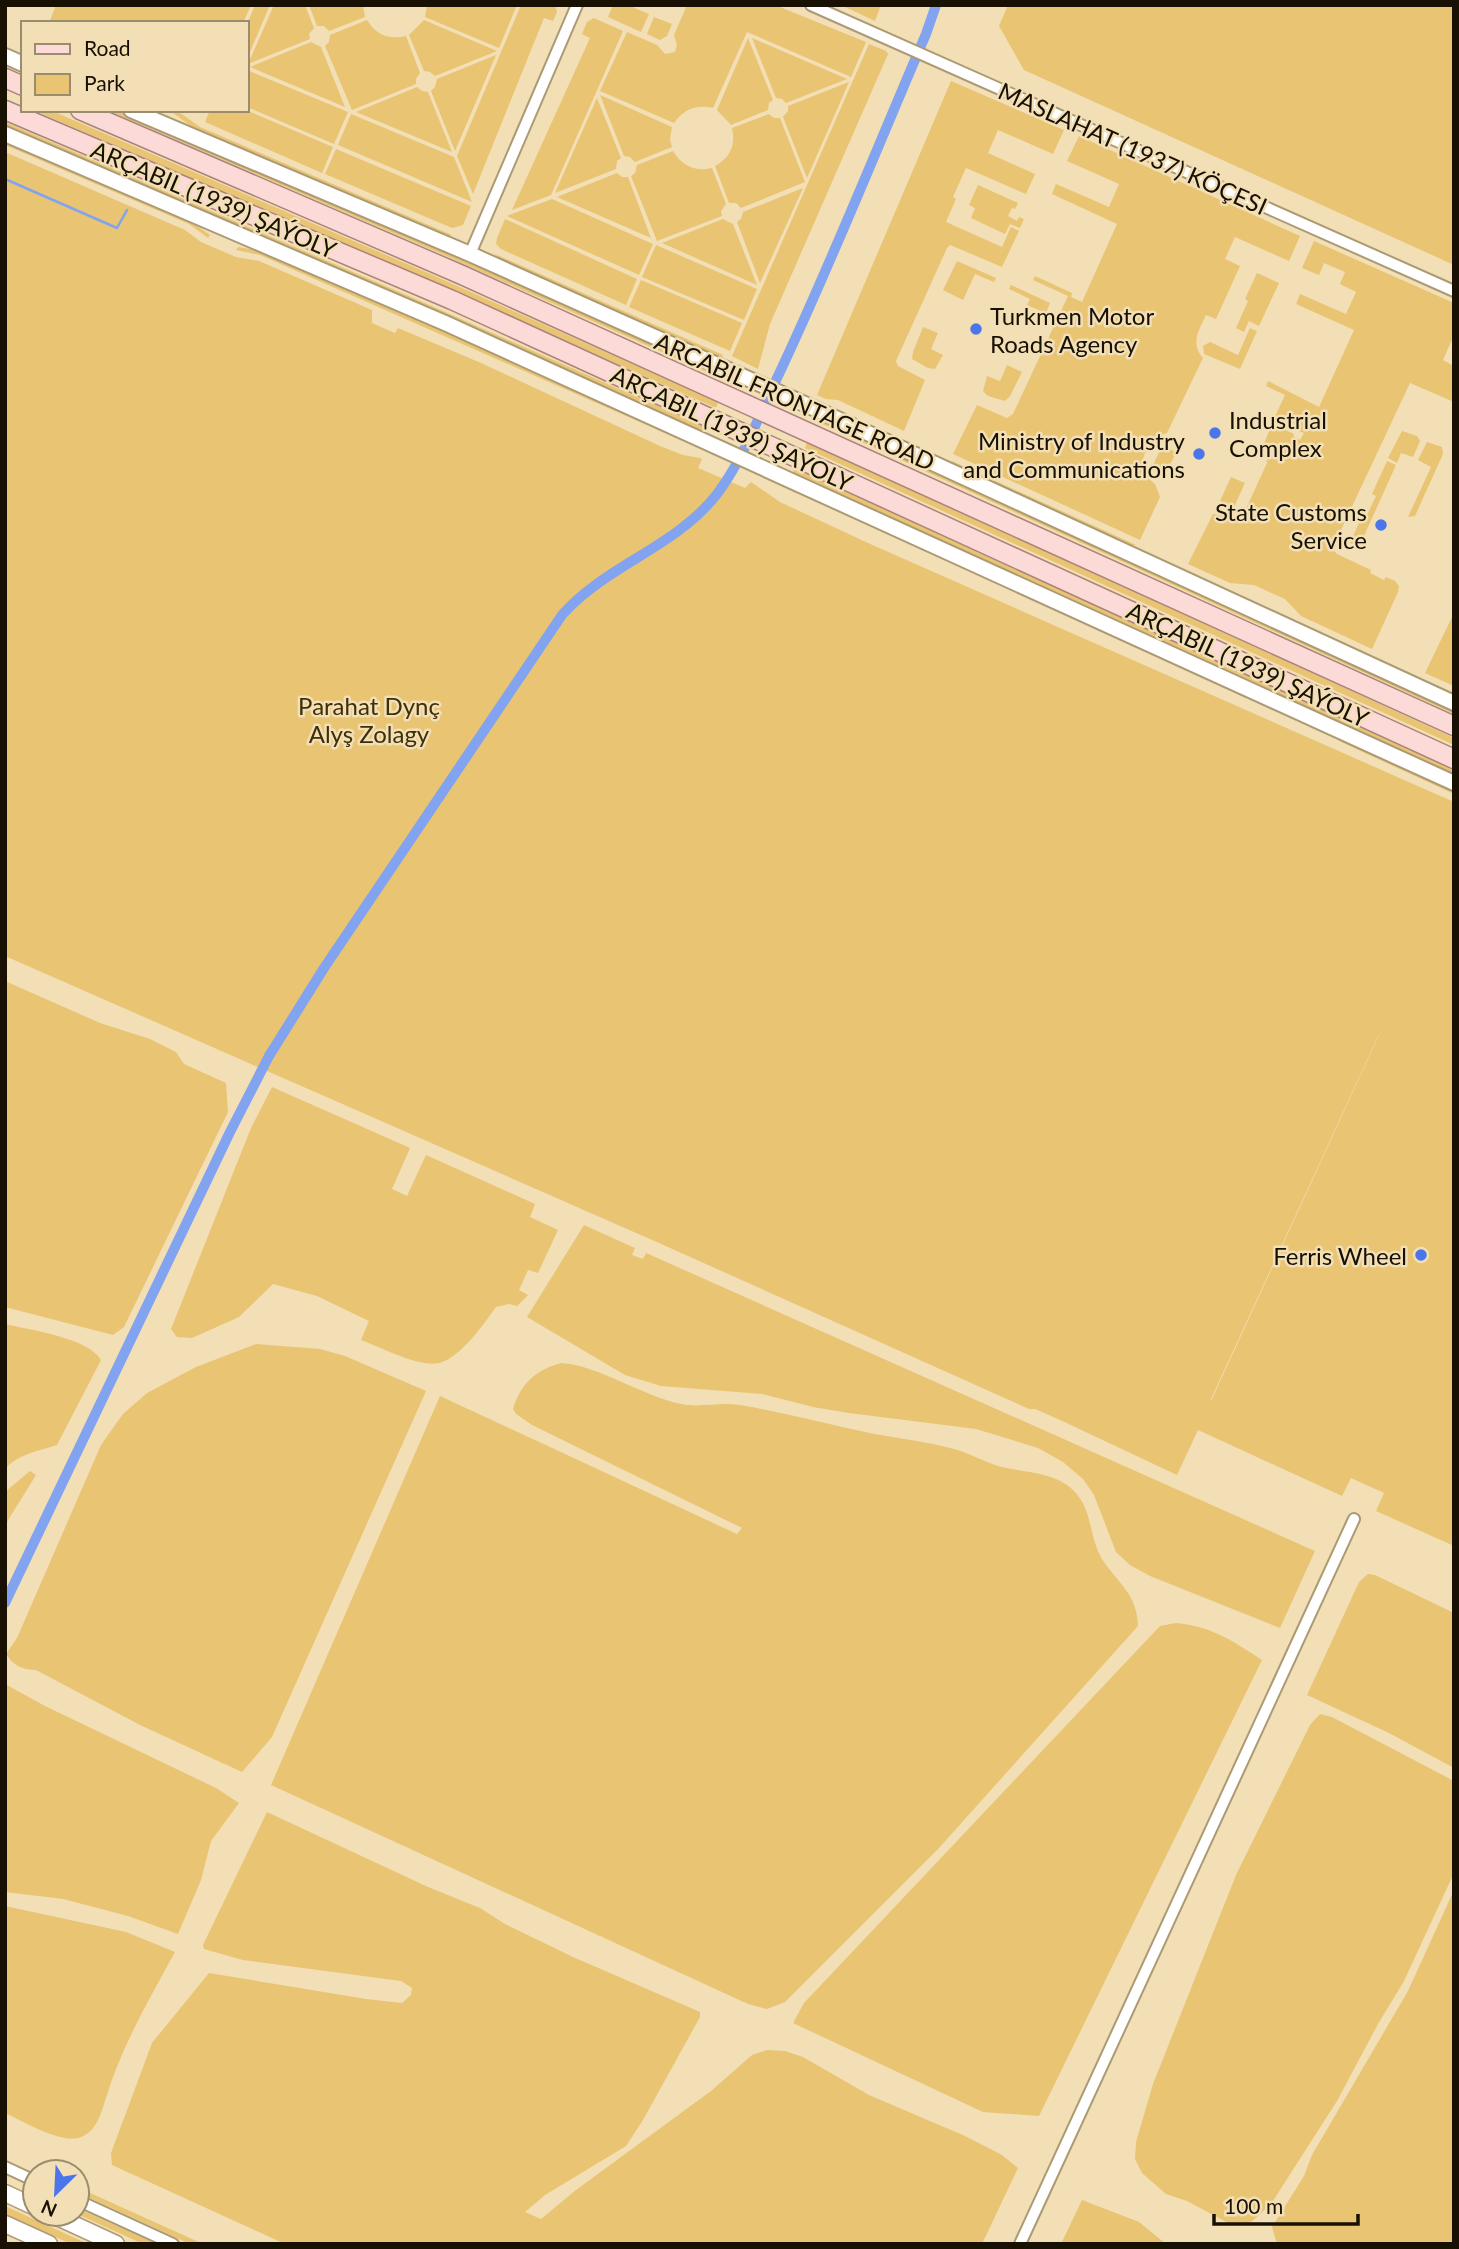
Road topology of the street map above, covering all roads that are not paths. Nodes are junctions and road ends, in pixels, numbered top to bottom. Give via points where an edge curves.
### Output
1 (577, 5) edge
2 (811, 5) edge
3 (5, 56) edge
4 (21, 63) edge
5 (5, 78) edge
6 (21, 85) edge
7 (5, 110) edge
8 (85, 112) edge
9 (136, 112) edge
10 (5, 134) edge
11 (470, 254) junction
12 (1454, 291) edge
13 (1454, 703) edge
14 (1454, 726) edge
15 (1454, 759) edge
16 (1454, 783) edge
17 (1354, 1518) dead end
18 (5, 2167) edge
19 (21, 2174) edge
20 (5, 2193) edge
21 (21, 2200) edge
22 (91, 2206) edge
23 (5, 2224) edge
24 (81, 2228) edge
25 (49, 2244) edge
26 (116, 2244) edge
27 (173, 2244) edge
28 (1020, 2244) edge

1 - 11 street
2 - 12 street, MASLAHAT (1937) KÖÇESI
3 - 4 street
5 - 6 main road
7 - 15 main road, ARÇABIL (1939) ŞAÝOLY via 452,300
8 - 14 main road, ARÇABIL (1939) ŞAÝOLY via 462,275
9 - 11 street, ARCABIL FRONTAGE ROAD
10 - 16 street via 445,323
11 - 13 street, ARCABIL FRONTAGE ROAD
17 - 28 street
18 - 19 street
20 - 21 main road
22 - 27 street
23 - 25 main road
24 - 26 main road

